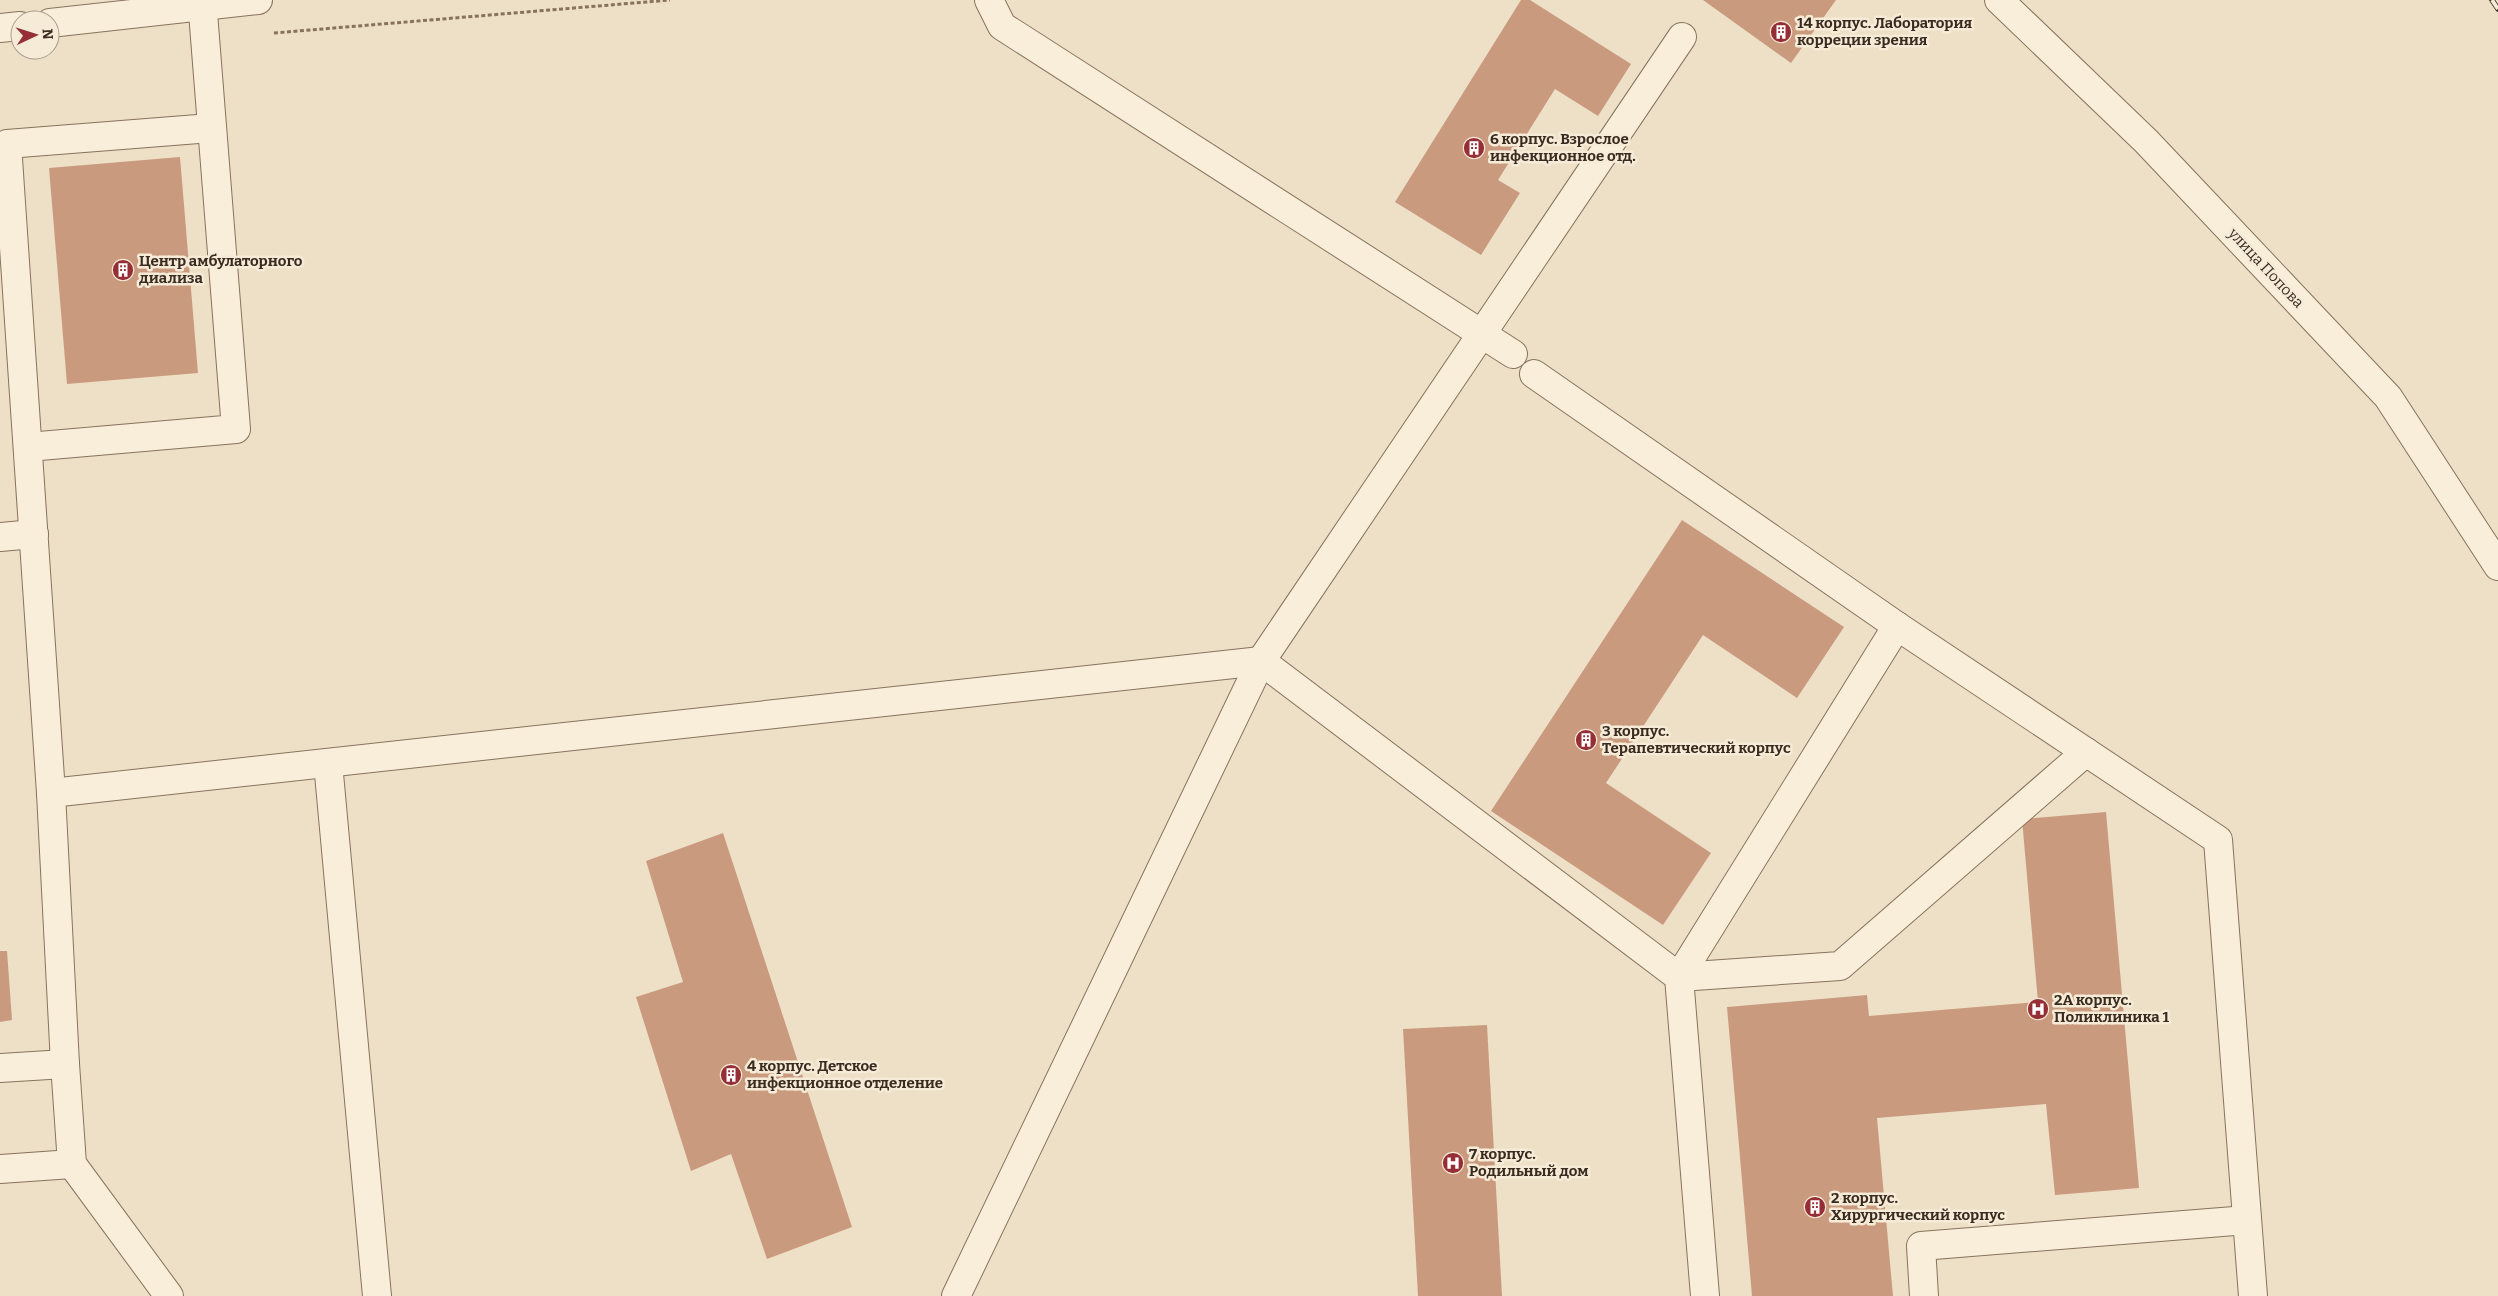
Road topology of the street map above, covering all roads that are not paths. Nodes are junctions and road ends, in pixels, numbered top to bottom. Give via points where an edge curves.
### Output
1 (258, 0) edge
2 (989, 0) edge
3 (1999, 0) edge
4 (203, 3) edge
5 (60, 22) edge
6 (1682, 37) dead end
7 (211, 128) junction
8 (1480, 334) junction
9 (1513, 354) dead end
10 (1534, 374) dead end
11 (28, 447) junction
12 (34, 534) junction
13 (0, 536) edge
14 (2498, 566) edge
15 (1897, 626) junction
16 (1261, 661) junction
17 (2086, 752) junction
18 (328, 763) junction
19 (51, 793) junction
20 (1679, 977) junction
21 (65, 1064) junction
22 (0, 1068) edge
23 (72, 1164) junction
24 (0, 1169) edge
25 (2247, 1220) junction
26 (169, 1296) edge
27 (377, 1296) edge
28 (956, 1296) edge
29 (1705, 1296) edge
30 (1924, 1296) edge
31 (2253, 1296) edge

1 - 4 street
2 - 8 street via 1002,26
3 - 14 street, улица Попова via 2146,142 2388,397
4 - 5 street
4 - 7 street
6 - 8 street
7 - 11 street via 7,144
7 - 11 street via 236,429
8 - 9 street
8 - 16 street
10 - 15 street
11 - 12 street
12 - 13 street
12 - 19 street
15 - 17 street
15 - 20 street
16 - 18 street
16 - 20 street
16 - 28 street
17 - 20 street via 1840,966
17 - 25 street via 2218,840
18 - 19 street
18 - 27 street
19 - 21 street
20 - 29 street
21 - 22 street
21 - 23 street
23 - 24 street
23 - 26 street
25 - 30 street via 1921,1246
25 - 31 street

